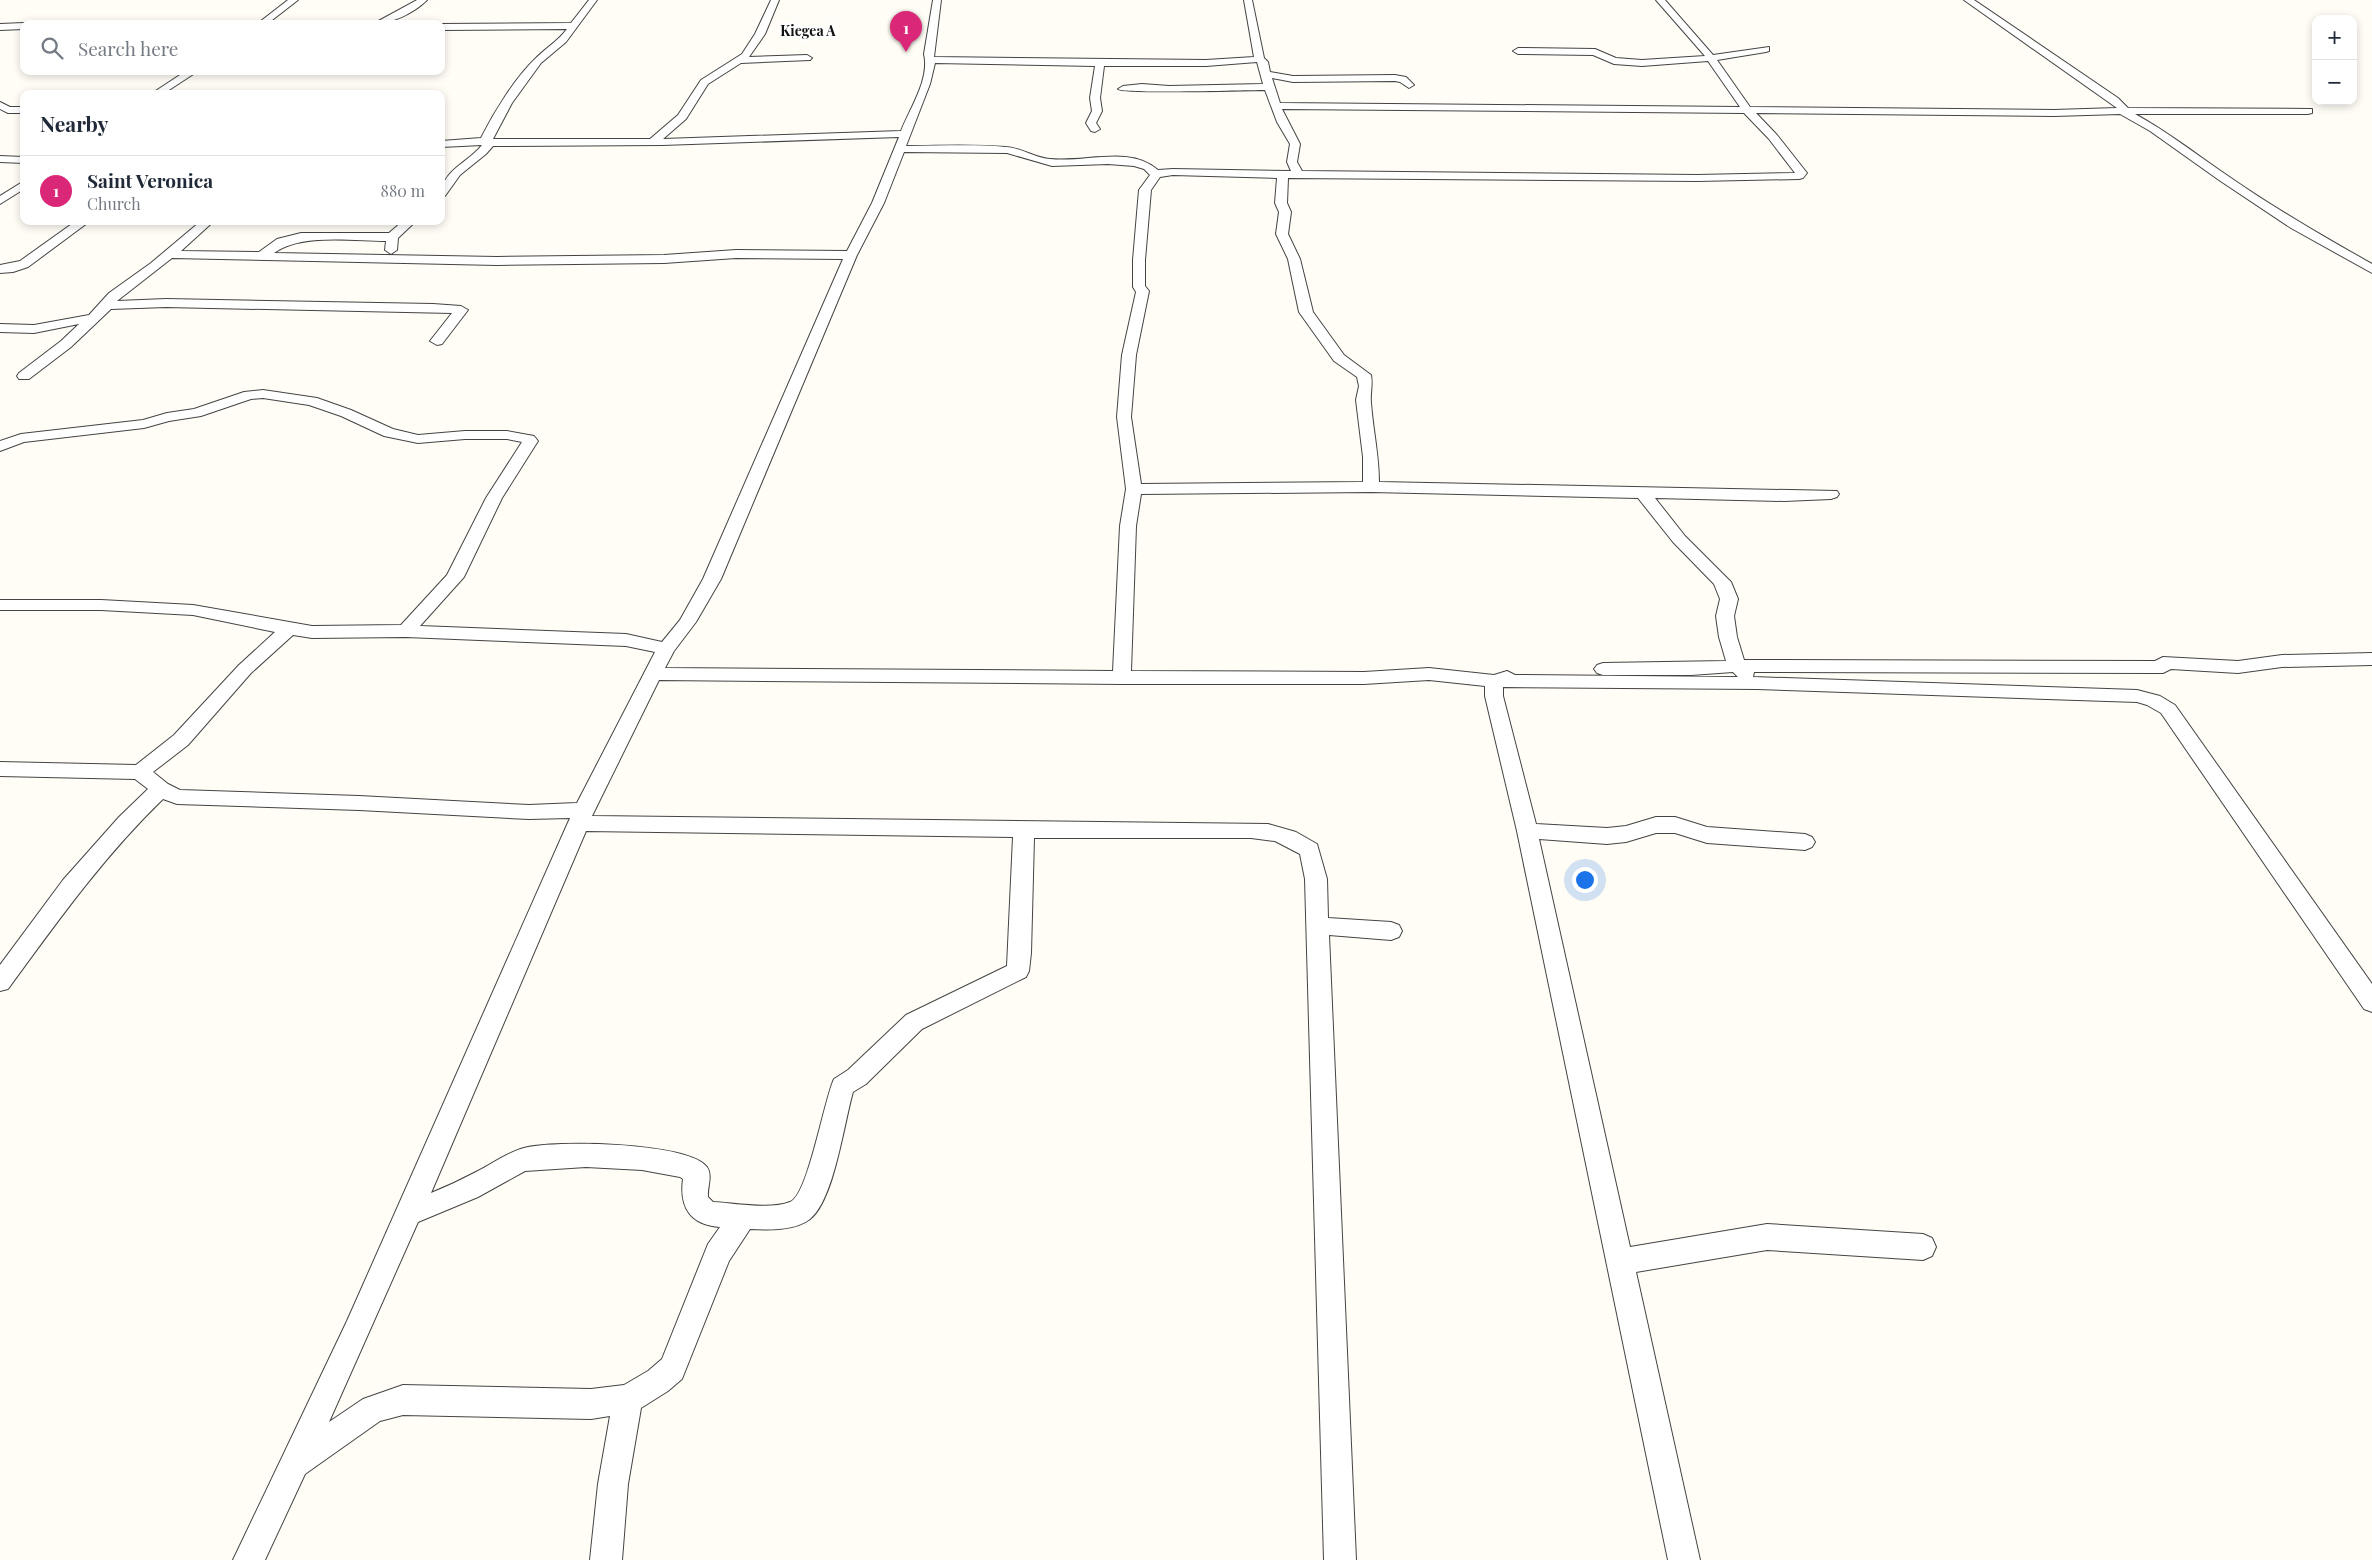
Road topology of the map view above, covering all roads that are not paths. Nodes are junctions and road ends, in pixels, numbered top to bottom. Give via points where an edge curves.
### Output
1 (294, 0) edge
2 (423, 0) edge
3 (593, 0) edge
4 (775, 0) edge
5 (937, 0) edge
6 (1248, 0) edge
7 (1660, 0) edge
8 (1968, 0) edge
9 (266, 20) edge
10 (386, 20) edge
11 (20, 26) edge
12 (572, 26) junction
13 (0, 27) edge
14 (445, 27) edge
15 (1766, 49) dead end
16 (1518, 51) dead end
17 (807, 58) dead end
18 (1710, 58) junction
19 (1259, 59) junction
20 (740, 60) junction
21 (931, 60) junction
22 (1100, 63) junction
23 (1267, 74) junction
24 (186, 75) edge
25 (1409, 85) dead end
26 (1269, 87) junction
27 (1123, 89) dead end
28 (162, 90) edge
29 (0, 105) edge
30 (1278, 106) junction
31 (20, 110) edge
32 (1747, 110) junction
33 (2122, 111) junction
34 (2308, 111) dead end
35 (1095, 129) dead end
36 (652, 142) junction
37 (904, 142) junction
38 (493, 143) junction
39 (445, 144) edge
40 (0, 160) edge
41 (20, 160) edge
42 (1156, 174) junction
43 (1283, 174) junction
44 (1298, 174) junction
45 (20, 187) edge
46 (445, 189) edge
47 (0, 201) edge
48 (78, 225) edge
49 (203, 225) edge
50 (406, 225) edge
51 (392, 237) junction
52 (168, 254) junction
53 (851, 255) junction
54 (262, 256) junction
55 (393, 258) junction
56 (2372, 268) edge
57 (0, 269) edge
58 (107, 305) junction
59 (94, 318) junction
60 (0, 328) edge
61 (437, 341) dead end
62 (24, 376) dead end
63 (0, 446) edge
64 (1371, 487) junction
65 (1134, 489) junction
66 (1643, 493) junction
67 (1831, 494) dead end
68 (0, 605) edge
69 (290, 628) junction
70 (406, 632) junction
71 (666, 650) junction
72 (2372, 659) edge
73 (1737, 666) junction
74 (654, 674) junction
75 (1122, 678) junction
76 (1494, 681) junction
77 (1757, 683) junction
78 (0, 768) edge
79 (140, 772) junction
80 (161, 789) junction
81 (581, 816) junction
82 (1024, 830) junction
83 (1527, 831) junction
84 (1805, 842) dead end
85 (1318, 926) junction
86 (1391, 931) dead end
87 (0, 982) edge
88 (2372, 1002) edge
89 (410, 1213) junction
90 (743, 1216) junction
91 (1923, 1247) dead end
92 (1620, 1262) junction
93 (628, 1399) junction
94 (293, 1464) junction
95 (249, 1560) edge
96 (606, 1560) edge
97 (1340, 1560) edge
98 (1684, 1560) edge

1 - 9 street
2 - 10 street
3 - 12 street
4 - 20 street via 756,42
5 - 21 street via 929,54
6 - 19 street
7 - 18 street
8 - 33 street via 2114,100 2123,108
11 - 13 street
12 - 14 street
12 - 38 street via 563,40 538,61 507,102 486,138
15 - 18 street
16 - 18 street via 1595,52 1614,61 1642,63
17 - 20 street
18 - 32 street
19 - 22 street
19 - 23 street
20 - 36 street via 704,82 682,117
21 - 22 street
21 - 37 street via 924,90
22 - 35 street via 1095,98 1097,106 1091,123
23 - 25 street via 1293,79 1395,78 1403,79
23 - 26 street
24 - 28 street
26 - 27 street
26 - 30 street
29 - 31 street via 8,110
30 - 32 street
30 - 44 street via 1282,122 1296,144 1292,162
32 - 33 street
32 - 44 street via 1773,137 1801,173 1799,176
33 - 34 street
33 - 56 street via 2295,224
36 - 37 street
36 - 38 street
37 - 42 street via 1007,150 1059,164 1131,161 1149,166
37 - 53 street via 867,228
38 - 39 street
38 - 46 street via 456,174
40 - 41 street
42 - 43 street via 1186,171
42 - 65 street via 1145,190 1139,260 1139,288 1143,291 1129,356 1124,418
43 - 44 street
43 - 64 street via 1281,203 1285,212 1282,234 1294,259 1306,312 1339,358 1364,375 1363,400 1371,456
45 - 47 street
48 - 57 street via 24,264
49 - 52 street
50 - 51 street
51 - 54 street via 301,237 281,242
51 - 55 street
52 - 54 street
52 - 58 street
53 - 55 street via 736,254 496,261
53 - 71 street via 712,579
54 - 55 street
58 - 59 street
58 - 61 street via 166,303 460,310
59 - 60 street via 34,329
59 - 62 street
63 - 70 street via 21,438 144,424 262,394 312,401 394,434 418,440 465,435 507,435 529,439 479,525 455,577
64 - 65 street
64 - 66 street
65 - 75 street via 1128,526
66 - 67 street
66 - 73 street via 1679,539 1722,582 1728,599 1725,616 1728,636
68 - 69 street via 101,605 193,610
69 - 70 street via 312,632
69 - 79 street via 245,668 181,740
70 - 71 street via 626,640
71 - 74 street
72 - 73 street via 2282,661 2244,666 2163,663 2163,667
73 - 76 street via 1557,672 1513,675
73 - 77 street
74 - 75 street
74 - 81 street
75 - 76 street via 1364,678 1404,673 1458,674
76 - 77 street
76 - 83 street via 1494,696
77 - 88 street via 2123,695 2160,704 2168,709
78 - 79 street
79 - 80 street
80 - 81 street via 186,798 359,803
80 - 87 street via 126,822 71,886
81 - 82 street
81 - 89 street
82 - 85 street via 1251,830 1289,836 1310,850 1316,879
82 - 90 street via 1018,971 914,1022 843,1086 815,1186 801,1211 786,1215
83 - 84 street via 1608,836 1656,825 1675,825 1707,834
83 - 92 street
85 - 86 street
85 - 97 street
89 - 90 street via 477,1185 525,1160 617,1156 693,1170 697,1174 694,1196 699,1208 710,1214
89 - 94 street
90 - 93 street via 718,1253 672,1369
91 - 92 street via 1767,1237
92 - 98 street
93 - 94 street via 591,1404 403,1400 373,1410
93 - 96 street via 613,1484
94 - 95 street

